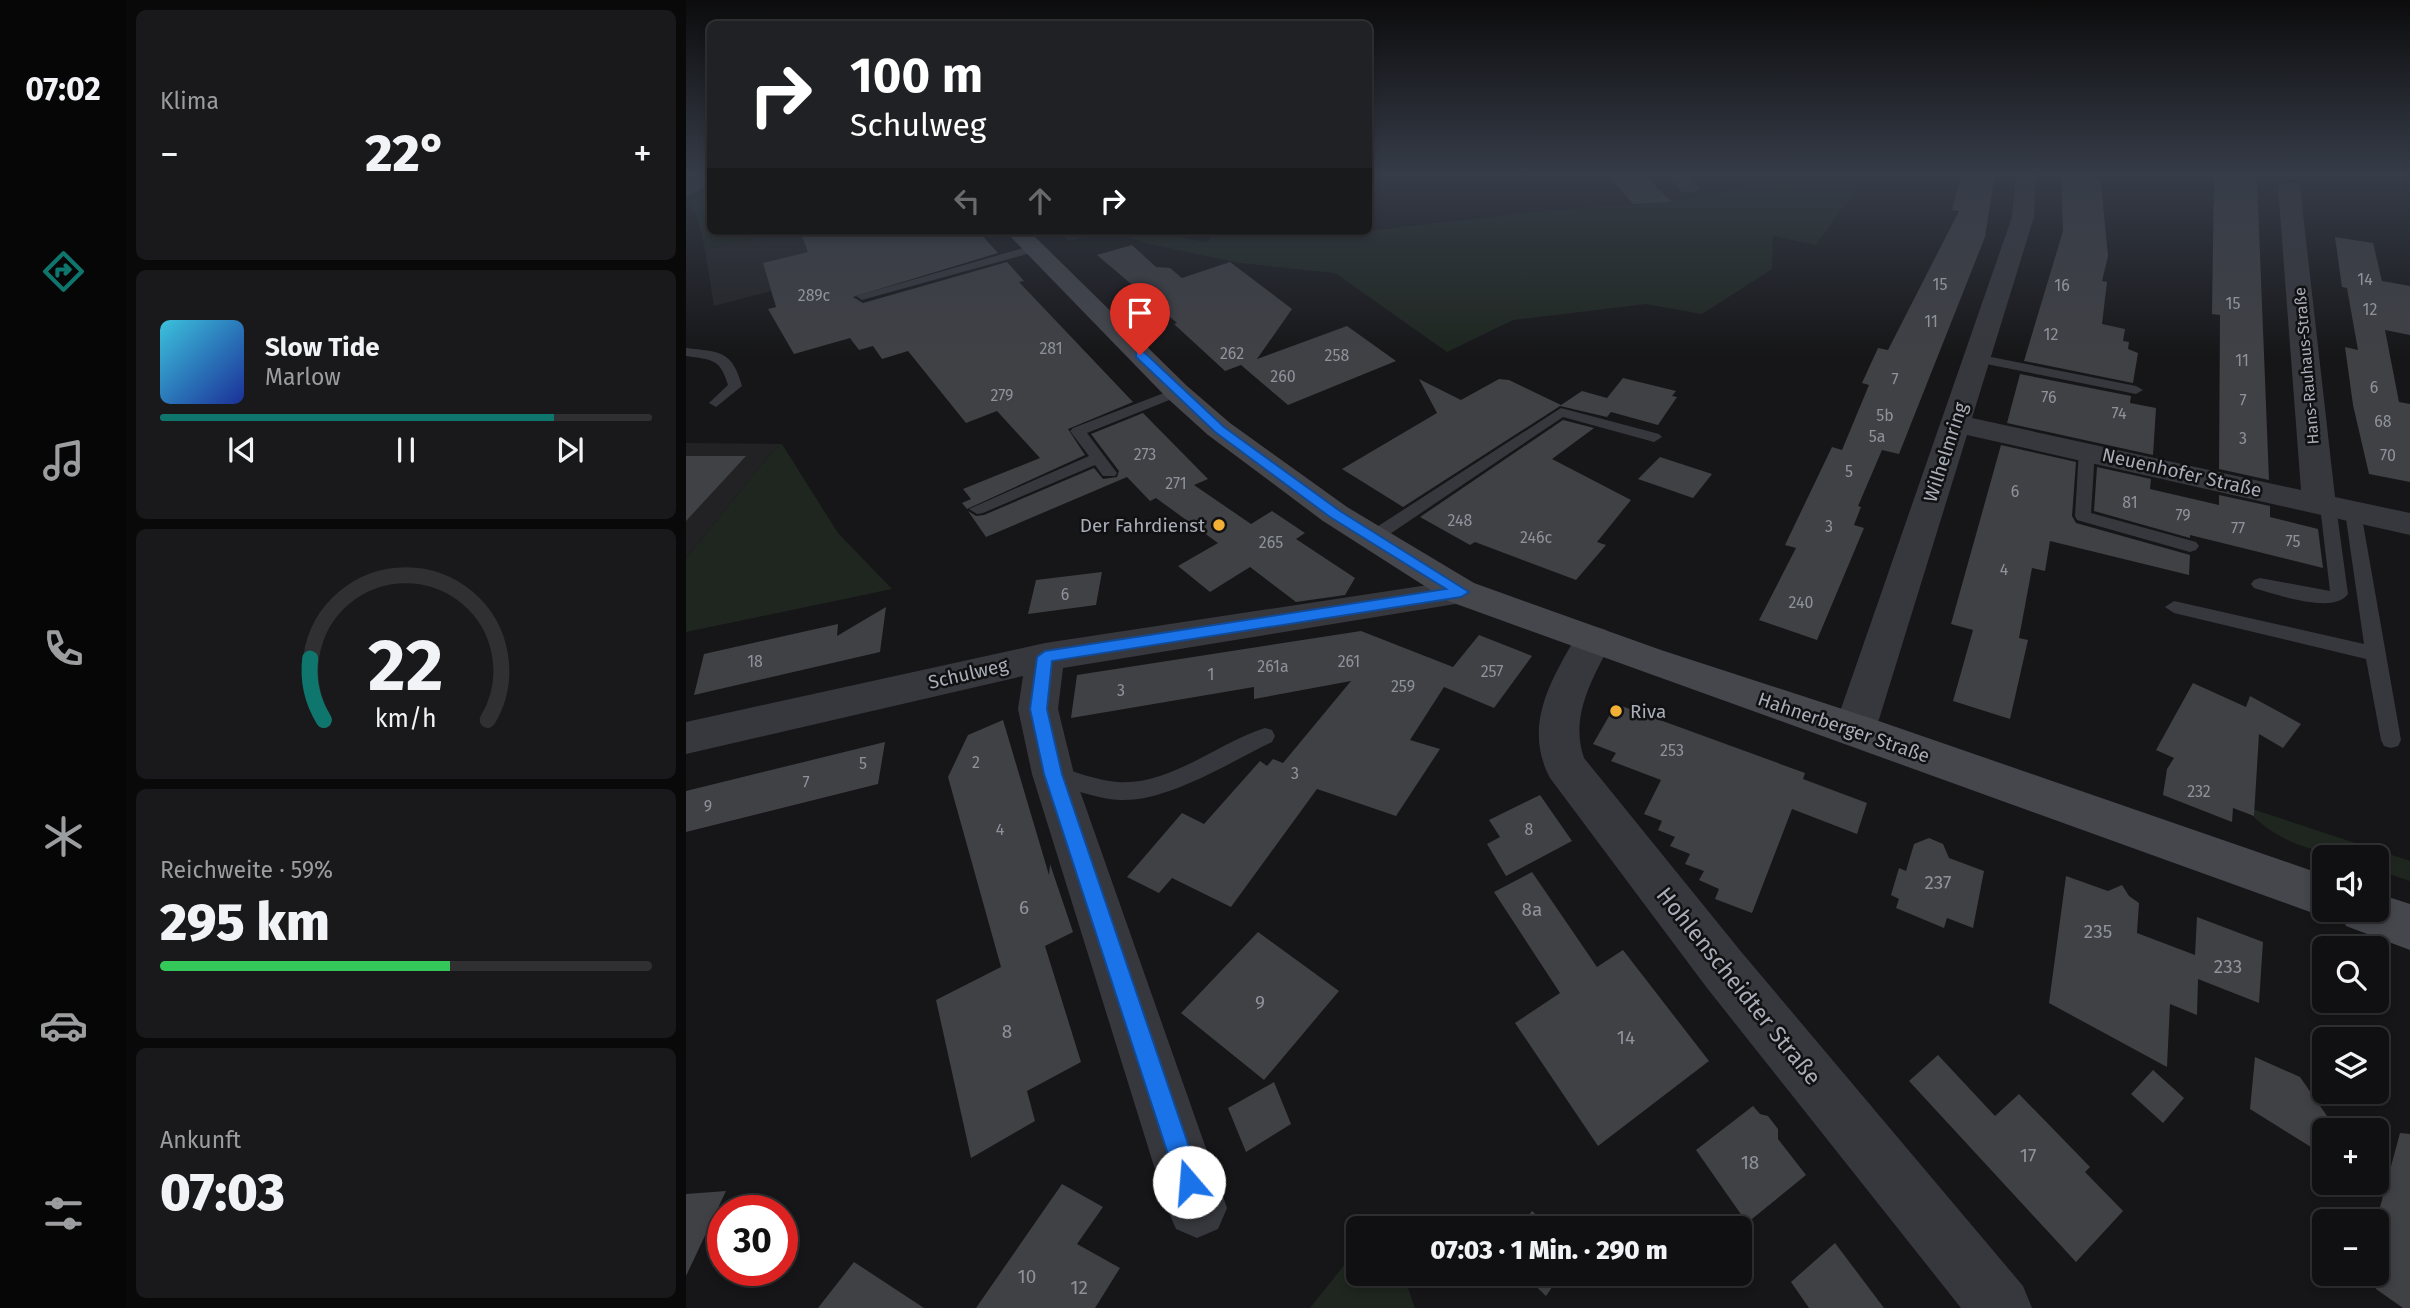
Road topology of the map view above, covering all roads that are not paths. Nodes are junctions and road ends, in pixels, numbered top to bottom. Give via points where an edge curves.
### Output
1 (2017, 235) edge
2 (2296, 235) edge
3 (1025, 240) edge
4 (862, 296) dead end
5 (686, 352) edge
6 (1976, 358) junction
7 (2136, 390) dead end
8 (1177, 392) junction
9 (716, 403) dead end
10 (1954, 423) junction
11 (1654, 437) dead end
12 (2087, 450) junction
13 (1097, 458) junction
14 (1109, 473) dead end
15 (2334, 507) junction
16 (977, 509) dead end
17 (2410, 524) edge
18 (1375, 536) junction
19 (2190, 546) dead end
20 (2260, 584) dead end
21 (1461, 592) junction
22 (2174, 607) dead end
23 (1593, 640) junction
24 (2375, 654) junction
25 (1045, 657) junction
26 (1855, 729) junction
27 (1265, 736) dead end
28 (686, 738) edge
29 (2391, 740) dead end
30 (1053, 774) junction
31 (2312, 892) edge
32 (2389, 919) edge
33 (2410, 926) edge
34 (1197, 1208) dead end
35 (2001, 1308) edge

1 - 6 street, Wilhelmring
2 - 15 street, Hans-Rauhaus-Straße
3 - 4 lane
3 - 8 main road, Hahnerberger Straße
5 - 9 lane via 716,356 729,365 735,386
6 - 7 lane
6 - 10 street, Wilhelmring
8 - 13 lane via 1079,431
8 - 18 main road, Hahnerberger Straße via 1314,499
10 - 12 street, Neuenhofer Straße
10 - 26 street, Wilhelmring
11 - 18 lane via 1561,412
12 - 15 street, Neuenhofer Straße
12 - 19 lane via 2083,516
13 - 14 lane
13 - 16 lane
15 - 17 street, Neuenhofer Straße
15 - 20 lane via 2339,594 2328,599
15 - 24 lane
18 - 21 main road, Hahnerberger Straße
21 - 23 main road, Hahnerberger Straße
21 - 25 street, Schulweg
22 - 24 lane
23 - 26 main road, Hahnerberger Straße
23 - 35 street, Hohlenscheidter Straße via 1555,727 1565,766 1725,971
24 - 29 lane
25 - 28 street, Schulweg
25 - 30 street via 1038,709
26 - 31 main road, Hahnerberger Straße
27 - 30 lane via 1158,784 1130,791 1104,789
30 - 34 street
32 - 33 main road

